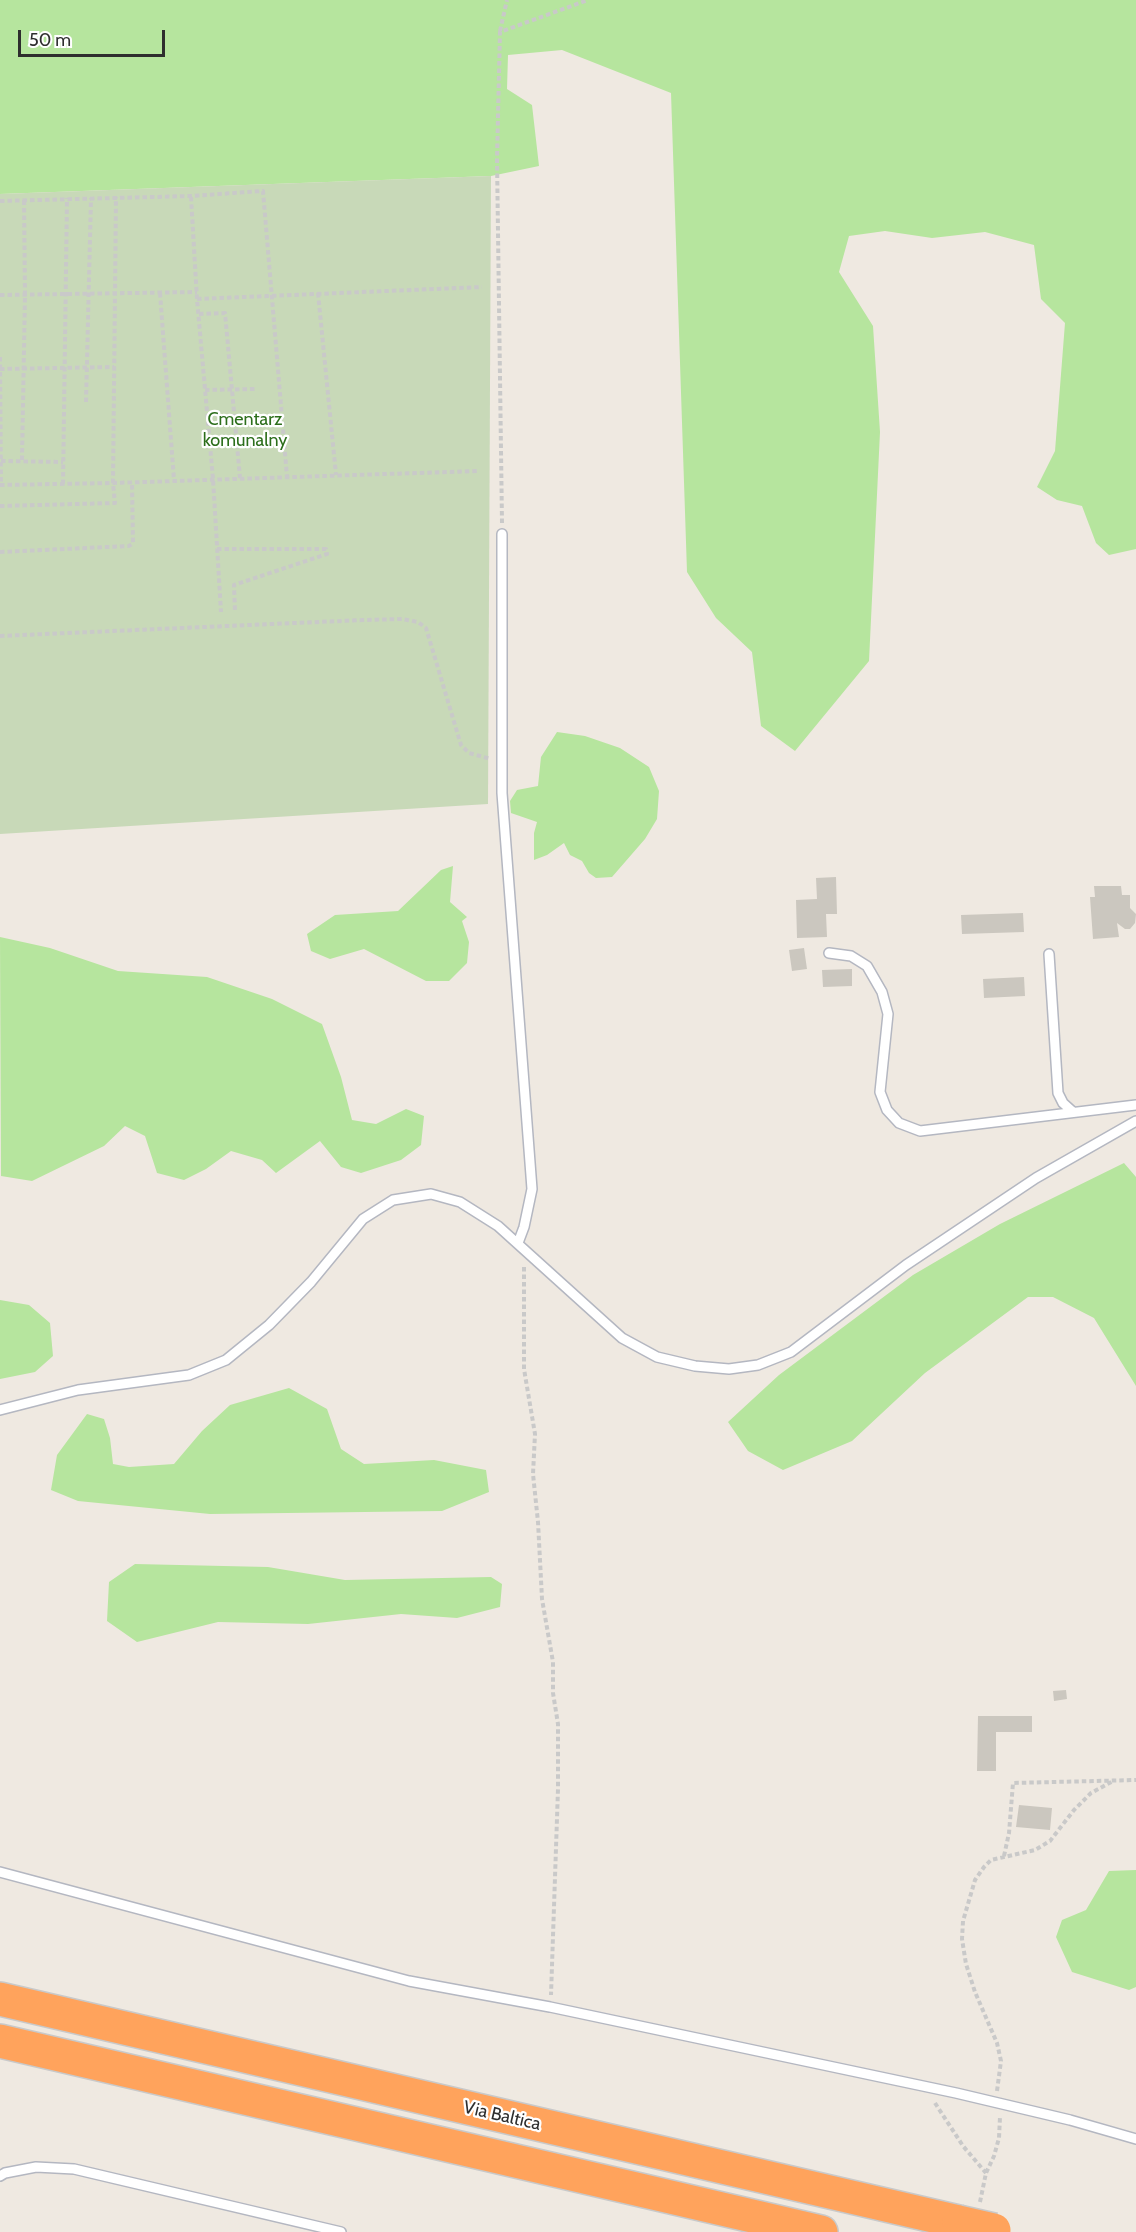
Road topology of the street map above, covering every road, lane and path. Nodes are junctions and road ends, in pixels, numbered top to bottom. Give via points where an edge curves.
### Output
1 (507, 0) edge
2 (588, 0) edge
3 (500, 32) junction
4 (191, 196) junction
5 (116, 197) junction
6 (67, 198) junction
7 (91, 198) junction
8 (24, 200) junction
9 (0, 201) edge
10 (482, 287) dead end
11 (197, 292) junction
12 (160, 293) junction
13 (318, 293) junction
14 (115, 294) junction
15 (0, 295) edge
16 (25, 295) junction
17 (88, 295) junction
18 (66, 296) junction
19 (270, 296) junction
20 (197, 299) junction
21 (199, 314) junction
22 (0, 357) edge
23 (114, 367) junction
24 (66, 368) junction
25 (86, 368) junction
26 (0, 369) edge
27 (24, 369) junction
28 (232, 388) junction
29 (0, 389) edge
30 (255, 389) dead end
31 (205, 390) junction
32 (86, 402) dead end
33 (22, 460) junction
34 (1, 461) edge
35 (63, 462) junction
36 (477, 471) dead end
37 (336, 475) junction
38 (287, 477) junction
39 (240, 478) junction
40 (213, 479) junction
41 (174, 480) junction
42 (132, 482) junction
43 (113, 483) junction
44 (63, 484) junction
45 (1, 485) edge
46 (0, 506) edge
47 (502, 534) joint
48 (217, 549) junction
49 (0, 552) edge
50 (236, 611) dead end
51 (221, 612) dead end
52 (0, 636) edge
53 (502, 762) junction
54 (829, 953) dead end
55 (1049, 954) dead end
56 (1136, 1105) edge
57 (1073, 1112) junction
58 (1136, 1121) edge
59 (519, 1243) junction
60 (0, 1410) edge
61 (1136, 1779) edge
62 (1115, 1780) junction
63 (1004, 1856) junction
64 (0, 1872) edge
65 (0, 1999) edge
66 (550, 2007) junction
67 (0, 2041) edge
68 (921, 2086) junction
69 (999, 2103) junction
70 (1136, 2139) edge
71 (986, 2173) junction
72 (0, 2176) edge
73 (984, 2223) edge
74 (341, 2232) edge
75 (821, 2232) edge

1 - 3 path
2 - 3 path
3 - 47 path via 497,159
4 - 5 path
4 - 11 path
4 - 19 path via 263,191
5 - 7 path
5 - 14 path
6 - 7 path
6 - 8 path
6 - 18 path
7 - 17 path
8 - 9 path
8 - 16 path
10 - 13 path
11 - 12 path
11 - 20 path
12 - 14 path
12 - 41 path
13 - 19 path
13 - 37 path
14 - 17 path
14 - 23 path
15 - 16 path
16 - 18 path
16 - 27 path
17 - 18 path
17 - 25 path
18 - 24 path
19 - 20 path
19 - 38 path
20 - 21 path
21 - 28 path via 225,313
21 - 31 path
22 - 26 path
23 - 25 path
23 - 43 path
24 - 25 path
24 - 27 path
24 - 35 path
25 - 32 path
26 - 27 path
26 - 29 path
27 - 33 path
28 - 30 path
28 - 31 path
28 - 39 path
29 - 34 path
31 - 40 path
33 - 34 path
33 - 35 path
34 - 45 path
35 - 44 path
36 - 37 path
37 - 38 path
38 - 39 path
39 - 40 path
40 - 41 path
40 - 48 path
41 - 42 path
42 - 43 path
42 - 49 path via 133,543 129,546
43 - 44 path
43 - 46 path via 115,503
44 - 45 path
47 - 53 lane
48 - 50 path via 326,549 327,554 234,585
48 - 51 path
52 - 53 path via 363,620 418,622 426,628 462,745 469,753
53 - 59 lane via 532,1189
54 - 57 lane via 851,956 867,966 882,992 888,1014 880,1092 887,1110 899,1123 920,1131
55 - 57 lane via 1058,1093
56 - 57 lane
58 - 59 lane via 1036,1178 906,1265 791,1352 758,1365 729,1369 657,1357 622,1338
59 - 60 lane via 460,1202 431,1194 393,1200 363,1219 311,1282 269,1325 226,1360 189,1375 78,1390
59 - 66 path via 525,1271 525,1369 535,1434 533,1474 542,1599 558,1724
61 - 62 path
62 - 63 path via 1091,1793 1050,1841 1035,1850
62 - 63 path via 1013,1783
63 - 69 path via 991,1860 975,1881 962,1939 972,1983 997,2043 1001,2061
64 - 66 lane via 409,1981
65 - 73 highway, Via Baltica
66 - 68 lane
67 - 75 highway
68 - 69 lane
68 - 71 path
69 - 70 lane
69 - 71 path via 994,2156
71 - 73 path
72 - 74 lane via 36,2167 74,2169

